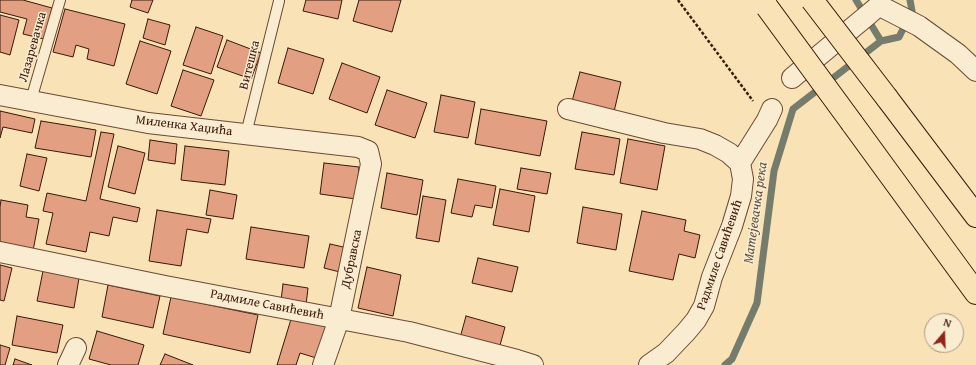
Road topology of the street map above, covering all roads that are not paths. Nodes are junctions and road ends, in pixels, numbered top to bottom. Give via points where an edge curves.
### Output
1 (60, 0) edge
2 (812, 0) edge
3 (279, 2) dead end
4 (764, 4) edge
5 (976, 71) edge
6 (792, 78) dead end
7 (0, 95) edge
8 (30, 100) junction
9 (568, 109) dead end
10 (769, 114) road end
11 (246, 134) junction
12 (368, 151) joint
13 (740, 163) junction
14 (976, 216) edge
15 (0, 252) edge
16 (976, 293) edge
17 (339, 319) junction
18 (323, 365) edge
19 (533, 365) edge
20 (649, 365) edge

1 - 8 lane, Лазаревачка
2 - 14 highway, bridge
3 - 11 lane, Витешка
4 - 16 highway, bridge
5 - 6 street via 958,54 919,26 882,7 876,8
7 - 8 street, Миленка Хаџића
8 - 11 street, Миленка Хаџића via 148,123
9 - 13 street via 664,133 700,139 729,153
10 - 13 street
11 - 12 street, Миленка Хаџића via 358,147
12 - 17 street, Дубравска via 371,164
13 - 20 street, Радмиле Савићевић via 743,178 741,196 704,306 686,332 666,353
15 - 17 street, Радмиле Савићевић
17 - 18 street, Дубравска
17 - 19 street, Радмиле Савићевић via 417,334

